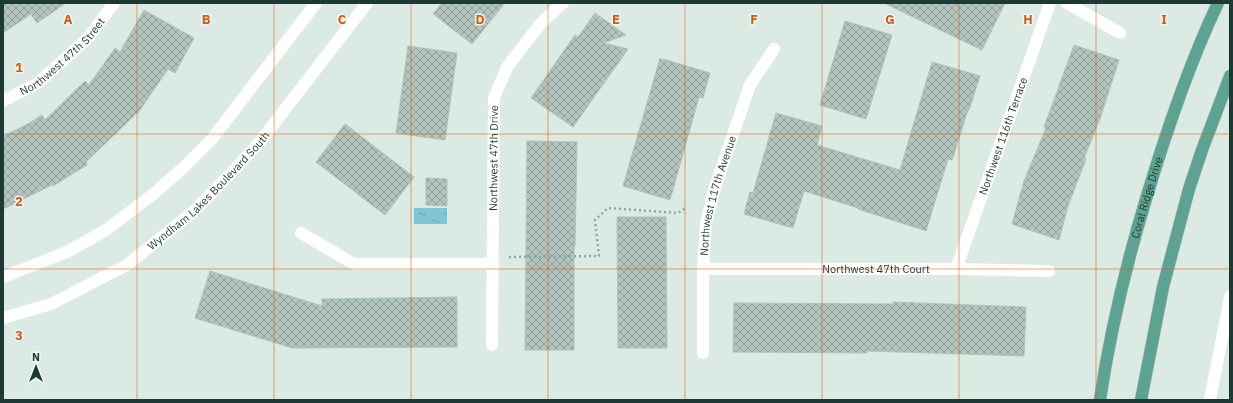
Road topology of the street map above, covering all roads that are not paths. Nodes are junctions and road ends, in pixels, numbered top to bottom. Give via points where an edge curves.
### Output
1 (114, 3) edge
2 (316, 3) edge
3 (367, 3) edge
4 (563, 3) edge
5 (1050, 3) edge
6 (1067, 3) edge
7 (1218, 3) edge
8 (1120, 33) dead end
9 (774, 49) dead end
10 (1230, 76) edge
11 (3, 101) edge
12 (301, 233) dead end
13 (493, 264) junction
14 (703, 269) junction
15 (956, 269) junction
16 (1049, 271) dead end
17 (3, 277) edge
18 (1230, 297) edge
19 (3, 318) edge
20 (492, 344) dead end
21 (703, 353) dead end
22 (1100, 400) edge
23 (1141, 400) edge
24 (1210, 400) edge

1 - 11 street, Northwest 47th Street via 88,38 38,83
2 - 17 street via 212,139 183,168 106,230 67,252
3 - 19 street, Wyndham Lakes Boulevard South via 258,143 193,212 127,265 51,304
4 - 13 street, Northwest 47th Drive via 541,23 507,67 494,98
5 - 15 street, Northwest 116th Terrace
6 - 8 street
7 - 22 main road, Coral Ridge Drive via 1175,107 1151,182 1128,265
9 - 14 street, Northwest 117th Avenue via 750,85 716,184 706,223
10 - 23 main road via 1189,189 1163,287
12 - 13 street via 354,264
13 - 20 street, Northwest 47th Drive
14 - 15 street, Northwest 47th Court
14 - 21 street, Northwest 117th Avenue
15 - 16 street, Northwest 47th Court
18 - 24 street

